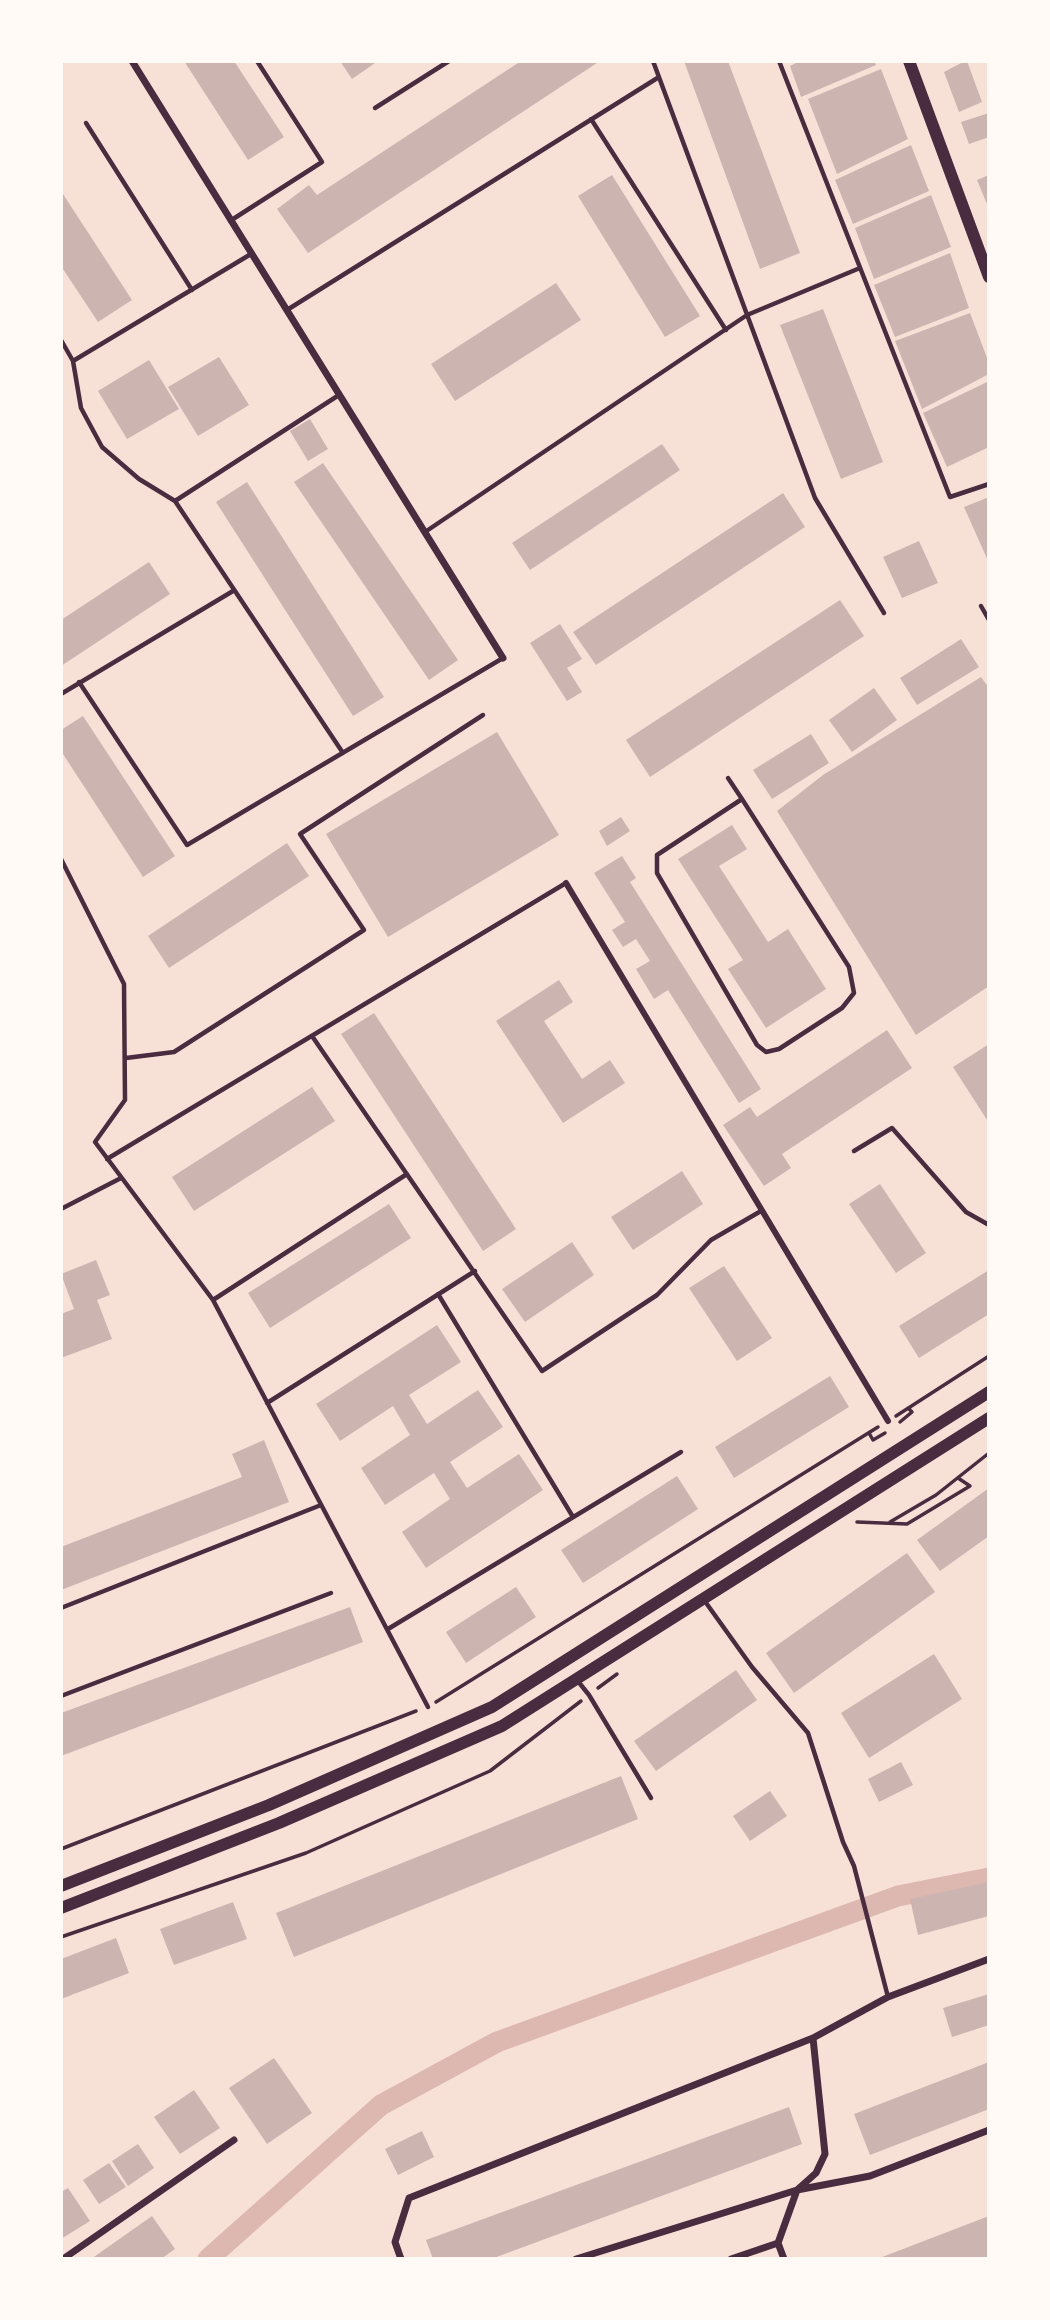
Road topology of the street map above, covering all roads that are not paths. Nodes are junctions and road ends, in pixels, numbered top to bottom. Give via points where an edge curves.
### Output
1 (132, 61) edge
2 (257, 61) edge
3 (449, 61) edge
4 (653, 61) edge
5 (779, 61) edge
6 (909, 61) edge
7 (659, 76) junction
8 (375, 108) dead end
9 (591, 119) junction
10 (86, 122) dead end
11 (230, 222) junction
12 (251, 254) junction
13 (860, 268) junction
14 (989, 277) edge
15 (192, 290) junction
16 (287, 310) junction
17 (747, 316) junction
18 (726, 330) junction
19 (61, 340) edge
20 (73, 361) junction
21 (340, 394) junction
22 (989, 484) edge
23 (175, 500) junction
24 (425, 532) junction
25 (233, 591) junction
26 (981, 606) dead end
27 (884, 613) dead end
28 (989, 620) edge
29 (503, 658) joint
30 (79, 682) junction
31 (61, 694) edge
32 (483, 715) dead end
33 (343, 753) junction
34 (728, 778) dead end
35 (742, 799) junction
36 (61, 859) edge
37 (566, 883) joint
38 (312, 1036) junction
39 (126, 1058) junction
40 (854, 1151) dead end
41 (107, 1158) junction
42 (407, 1174) junction
43 (121, 1178) junction
44 (61, 1209) edge
45 (761, 1212) junction
46 (989, 1225) edge
47 (475, 1271) junction
48 (438, 1294) junction
49 (213, 1300) junction
50 (989, 1392) edge
51 (267, 1403) junction
52 (989, 1418) edge
53 (888, 1421) road end
54 (681, 1452) dead end
55 (321, 1505) junction
56 (573, 1517) junction
57 (331, 1593) dead end
58 (704, 1599) junction
59 (61, 1608) edge
60 (388, 1629) junction
61 (576, 1679) junction
62 (61, 1696) edge
63 (428, 1707) road end
64 (651, 1798) dead end
65 (61, 1886) edge
66 (61, 1908) edge
67 (989, 1959) edge
68 (888, 1997) junction
69 (813, 2038) junction
70 (989, 2130) edge
71 (234, 2140) dead end
72 (797, 2190) junction
73 (778, 2243) junction
74 (63, 2259) edge
75 (401, 2259) edge
76 (576, 2259) edge
77 (732, 2259) edge
78 (784, 2259) edge

1 - 11 street
2 - 11 lane via 322,162
3 - 8 lane
4 - 7 lane
5 - 13 lane
6 - 14 main road
7 - 9 lane
7 - 17 lane
9 - 16 lane
9 - 18 lane
10 - 15 lane
11 - 12 street
12 - 15 lane
12 - 16 street
13 - 17 lane
13 - 22 lane via 950,497
15 - 20 lane
16 - 21 street
17 - 18 lane
17 - 27 lane via 815,498
18 - 24 lane
19 - 20 lane
20 - 23 lane via 81,408 102,447 139,480
21 - 23 lane
21 - 24 street
23 - 25 lane
24 - 29 street
25 - 30 lane
25 - 33 lane
26 - 28 lane
29 - 33 lane
30 - 31 lane
30 - 33 lane via 187,845
32 - 39 lane via 300,834 364,930 174,1052
34 - 35 lane
35 - 35 lane via 849,967 853,993 842,1008 779,1049 766,1052 757,1045 657,873 657,855
36 - 39 lane via 124,984
37 - 38 lane
37 - 45 street
38 - 41 lane
38 - 42 lane
39 - 41 lane via 125,1100 95,1142
40 - 46 lane via 892,1128 966,1212
41 - 43 lane
42 - 47 lane
42 - 49 lane
43 - 44 lane
43 - 49 lane
45 - 47 lane via 711,1240 657,1295 542,1371
45 - 53 street
47 - 48 lane
48 - 51 lane
48 - 56 lane
49 - 51 lane
50 - 65 main road via 492,1707 269,1805
51 - 55 lane
52 - 58 main road
54 - 56 lane
55 - 59 lane
55 - 60 lane
56 - 60 lane
57 - 62 lane
58 - 61 main road
58 - 68 lane via 752,1667 808,1733 854,1866
60 - 63 lane
61 - 64 lane
61 - 66 main road via 502,1726 279,1823
67 - 68 street
68 - 69 street
69 - 72 street via 825,2154 816,2173
69 - 75 street via 409,2198 395,2242
70 - 72 street via 870,2176
71 - 74 street
72 - 73 street
72 - 76 street
73 - 77 street
73 - 78 street

